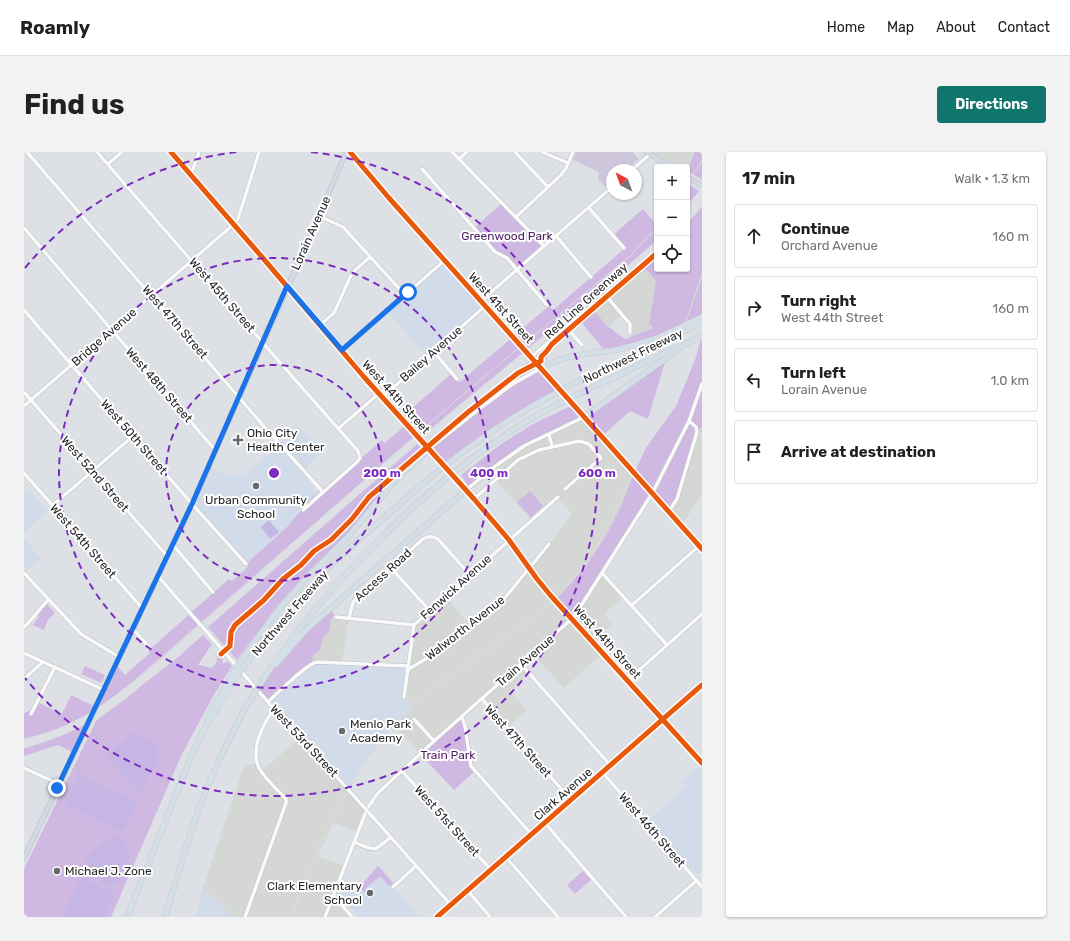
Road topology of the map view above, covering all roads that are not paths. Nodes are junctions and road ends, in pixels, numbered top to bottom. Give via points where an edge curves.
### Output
1 (27, 152) edge
2 (97, 152) edge
3 (122, 152) edge
4 (171, 152) edge
5 (199, 152) edge
6 (259, 152) edge
7 (346, 152) edge
8 (350, 152) edge
9 (452, 152) edge
10 (467, 152) edge
11 (515, 152) edge
12 (542, 152) edge
13 (573, 152) edge
14 (648, 153) edge
15 (459, 160) junction
16 (568, 163) junction
17 (108, 164) junction
18 (638, 164) edge
19 (666, 164) edge
20 (422, 170) dead end
21 (191, 175) junction
22 (690, 179) edge
23 (702, 186) edge
24 (548, 187) junction
25 (606, 192) edge
26 (589, 208) junction
27 (319, 216) junction
28 (516, 217) junction
29 (234, 224) junction
30 (24, 228) edge
31 (556, 236) junction
32 (544, 246) junction
33 (624, 248) dead end
34 (370, 257) junction
35 (445, 260) junction
36 (192, 261) junction
37 (518, 269) junction
38 (591, 276) dead end
39 (287, 286) junction
40 (152, 296) junction
41 (405, 296) junction
42 (481, 301) junction
43 (547, 305) dead end
44 (485, 306) junction
45 (24, 310) edge
46 (702, 317) edge
47 (702, 322) edge
48 (320, 325) junction
49 (566, 327) junction
50 (112, 330) junction
51 (630, 333) dead end
52 (702, 336) edge
53 (263, 342) junction
54 (582, 345) dead end
55 (683, 345) junction
56 (342, 350) junction
57 (434, 352) junction
58 (530, 356) junction
59 (71, 365) junction
60 (541, 368) junction
61 (457, 379) dead end
62 (702, 384) edge
63 (564, 388) dead end
64 (24, 392) edge
65 (556, 393) dead end
66 (381, 395) junction
67 (240, 397) junction
68 (572, 397) dead end
69 (31, 400) junction
70 (564, 401) dead end
71 (24, 406) edge
72 (584, 417) junction
73 (689, 421) junction
74 (340, 428) junction
75 (549, 435) junction
76 (133, 436) junction
77 (552, 446) junction
78 (429, 449) junction
79 (216, 451) junction
80 (93, 471) junction
81 (24, 473) edge
82 (565, 489) dead end
83 (466, 490) junction
84 (323, 492) junction
85 (558, 497) dead end
86 (474, 499) junction
87 (192, 504) junction
88 (52, 506) junction
89 (304, 510) dead end
90 (668, 511) junction
91 (509, 540) junction
92 (549, 544) dead end
93 (173, 545) junction
94 (701, 547) edge
95 (167, 556) junction
96 (246, 564) dead end
97 (391, 568) junction
98 (24, 573) edge
99 (603, 574) junction
100 (470, 575) junction
101 (158, 576) junction
102 (213, 592) dead end
103 (48, 599) junction
104 (632, 605) junction
105 (142, 608) junction
106 (430, 611) junction
107 (702, 614) edge
108 (336, 617) dead end
109 (349, 618) junction
110 (414, 625) junction
111 (24, 627) edge
112 (133, 628) junction
113 (667, 645) junction
114 (150, 648) dead end
115 (24, 653) edge
116 (119, 658) junction
117 (245, 660) junction
118 (43, 662) junction
119 (521, 664) junction
120 (55, 667) junction
121 (408, 668) junction
122 (265, 676) junction
123 (24, 679) edge
124 (628, 680) junction
125 (702, 685) edge
126 (104, 690) junction
127 (404, 697) dead end
128 (482, 699) junction
129 (268, 702) junction
130 (274, 709) junction
131 (31, 714) dead end
132 (462, 717) junction
133 (414, 719) dead end
134 (664, 720) junction
135 (434, 741) junction
136 (702, 763) edge
137 (611, 766) junction
138 (24, 768) edge
139 (402, 771) junction
140 (603, 773) junction
141 (59, 784) junction
142 (571, 800) junction
143 (545, 823) junction
144 (532, 835) junction
145 (391, 837) junction
146 (354, 842) junction
147 (506, 857) junction
148 (24, 858) edge
149 (416, 866) junction
150 (491, 870) junction
151 (696, 881) junction
152 (393, 887) dead end
153 (702, 888) edge
154 (468, 891) junction
155 (333, 896) junction
156 (451, 905) junction
157 (127, 917) edge
158 (164, 917) edge
159 (245, 917) edge
160 (325, 917) edge
161 (352, 917) edge
162 (437, 917) edge
163 (490, 917) edge
164 (558, 917) edge
165 (626, 917) edge
166 (655, 917) edge

1 - 40 street, West 47th Street
2 - 17 street, West 45th Street
3 - 17 street
4 - 21 street, West 44th Street
5 - 21 street
6 - 29 street, Bridge Avenue via 238,219
7 - 27 main road, Lorain Avenue
8 - 35 street, West 41st Street
9 - 15 street
10 - 15 street
11 - 24 street
12 - 16 street
13 - 16 street
14 - 18 street
14 - 19 main road
15 - 28 street
16 - 24 street via 565,170
17 - 36 street, West 45th Street
20 - 37 street via 495,252 507,258
21 - 29 street, West 44th Street
22 - 23 main road, bridge
24 - 28 street
25 - 26 street
26 - 31 street
26 - 33 street
27 - 34 street via 343,227
27 - 39 main road, Lorain Avenue
28 - 32 street
29 - 36 street, Bridge Avenue
29 - 39 street, West 44th Street
30 - 50 street, West 48th Street
31 - 32 street
31 - 38 street
32 - 37 street
34 - 41 street
34 - 48 street via 352,273 334,313
35 - 41 street
35 - 42 street, West 41st Street
36 - 40 street, Bridge Avenue
36 - 53 street, West 45th Street
37 - 42 street
37 - 43 street
39 - 48 street, West 44th Street
39 - 53 main road, Lorain Avenue
40 - 50 street, Bridge Avenue
40 - 67 street, West 47th Street
41 - 56 street
42 - 44 street, West 41st Street
44 - 57 street, Bailey Avenue
44 - 58 street, West 41st Street, bridge
45 - 59 street, West 50th Street
46 - 60 highway, bridge via 660,337 616,350 569,356
47 - 63 highway, Northwest Freeway, bridge
48 - 56 street, West 44th Street
49 - 51 street via 601,298 607,297 630,324
49 - 54 street
49 - 58 street
50 - 59 street, Bridge Avenue
50 - 79 street, West 48th Street
52 - 55 highway, Northwest Freeway
53 - 67 main road, Lorain Avenue
53 - 74 street, West 45th Street
55 - 68 highway, Northwest Freeway, bridge
55 - 72 highway, bridge
56 - 66 street, West 44th Street
57 - 61 street
57 - 66 street, Bailey Avenue via 386,394
58 - 60 street, West 41st Street
59 - 69 street, Bridge Avenue
59 - 76 street, West 50th Street
60 - 72 street, West 41st Street, bridge
60 - 78 street via 511,385
62 - 73 street, Train Avenue
64 - 69 street, West 52nd Street
65 - 117 highway, Northwest Freeway via 520,412 482,437 410,494 320,576
66 - 74 street, Bailey Avenue via 376,396
66 - 78 street, West 44th Street, bridge
67 - 79 main road, Lorain Avenue
67 - 84 street, West 47th Street
69 - 71 street, Bridge Avenue
69 - 80 street, West 52nd Street
70 - 122 highway, Northwest Freeway via 475,456 407,512 312,611
72 - 75 street
72 - 90 street, West 41st Street, bridge
73 - 90 street via 696,427 697,432 678,497
73 - 99 street, Train Avenue via 653,492
74 - 84 street, West 45th Street via 358,451 360,458
75 - 77 street
75 - 83 street via 519,450
76 - 80 street
76 - 87 street, West 50th Street
77 - 82 street via 585,442 601,458
77 - 86 street via 518,460
78 - 83 street, West 44th Street, bridge
78 - 117 highway via 392,484 347,538 294,592 275,614
79 - 87 main road, Lorain Avenue
80 - 88 street
80 - 95 street, West 52nd Street
81 - 88 street, West 54th Street
83 - 86 street, West 44th Street
83 - 122 highway via 306,630
84 - 89 street
85 - 91 street, Fenwick Avenue
86 - 91 street, West 44th Street
87 - 93 main road, Lorain Avenue
87 - 96 street, West 50th Street
88 - 105 street, West 54th Street
90 - 94 street, West 41st Street
91 - 100 street, Fenwick Avenue
91 - 124 street, West 44th Street, bridge via 537,579
92 - 121 street, Walworth Avenue via 499,605 431,656
93 - 95 main road, Lorain Avenue
93 - 102 street
94 - 104 street
95 - 101 main road, Lorain Avenue
97 - 100 street, Access Road via 423,539 433,536
97 - 106 street
97 - 109 street, Access Road via 353,602
98 - 103 street
99 - 104 street
99 - 119 street, Train Avenue via 574,617
100 - 106 street, Fenwick Avenue
101 - 105 main road, Lorain Avenue
101 - 129 street, West 53rd Street, bridge
103 - 111 street
103 - 116 street via 81,634
104 - 113 street
105 - 112 main road, Lorain Avenue
106 - 110 street, Fenwick Avenue
107 - 113 street
108 - 109 street, Fenwick Avenue
109 - 110 street, Fenwick Avenue
110 - 121 street
112 - 114 street
112 - 116 main road, Lorain Avenue
113 - 124 street
115 - 118 street
116 - 126 main road, Lorain Avenue
117 - 157 highway, Northwest Freeway, bridge via 201,735
118 - 120 street
118 - 123 street
119 - 128 street, Train Avenue
119 - 137 street
120 - 126 street
120 - 131 street
121 - 127 street
121 - 129 street via 312,663
122 - 158 highway, Northwest Freeway, bridge via 231,734 202,801
124 - 134 street, West 44th Street
125 - 134 street, Clark Avenue
126 - 141 main road, Lorain Avenue, bridge
128 - 132 street, Train Avenue
128 - 142 street, West 47th Street
129 - 130 street, West 53rd Street
130 - 145 street, West 53rd Street, bridge
130 - 159 street via 260,736 256,757 259,769 286,799 286,803
132 - 135 street, Train Avenue
132 - 144 street via 471,766
133 - 135 street
134 - 136 street, West 44th Street
134 - 137 street, Clark Avenue
135 - 139 street, Train Avenue
137 - 140 street, Clark Avenue
138 - 141 street
139 - 146 street, Train Avenue via 377,794 367,809
139 - 150 street, West 51st Street
140 - 142 street, Clark Avenue
140 - 151 street, West 46th Street
141 - 148 main road, Lorain Avenue
142 - 143 street, Clark Avenue
143 - 144 street, Clark Avenue
143 - 165 street
144 - 147 street, Clark Avenue
145 - 146 street via 372,850
145 - 149 street, West 53rd Street
146 - 155 street, Train Avenue
147 - 150 street, Clark Avenue
147 - 164 street
149 - 152 street
149 - 156 street, West 53rd Street
150 - 154 street, Clark Avenue
151 - 153 street, West 46th Street
151 - 166 street
154 - 156 street, Clark Avenue
154 - 163 street
155 - 160 street, Train Avenue
155 - 161 street
156 - 162 street, Clark Avenue

